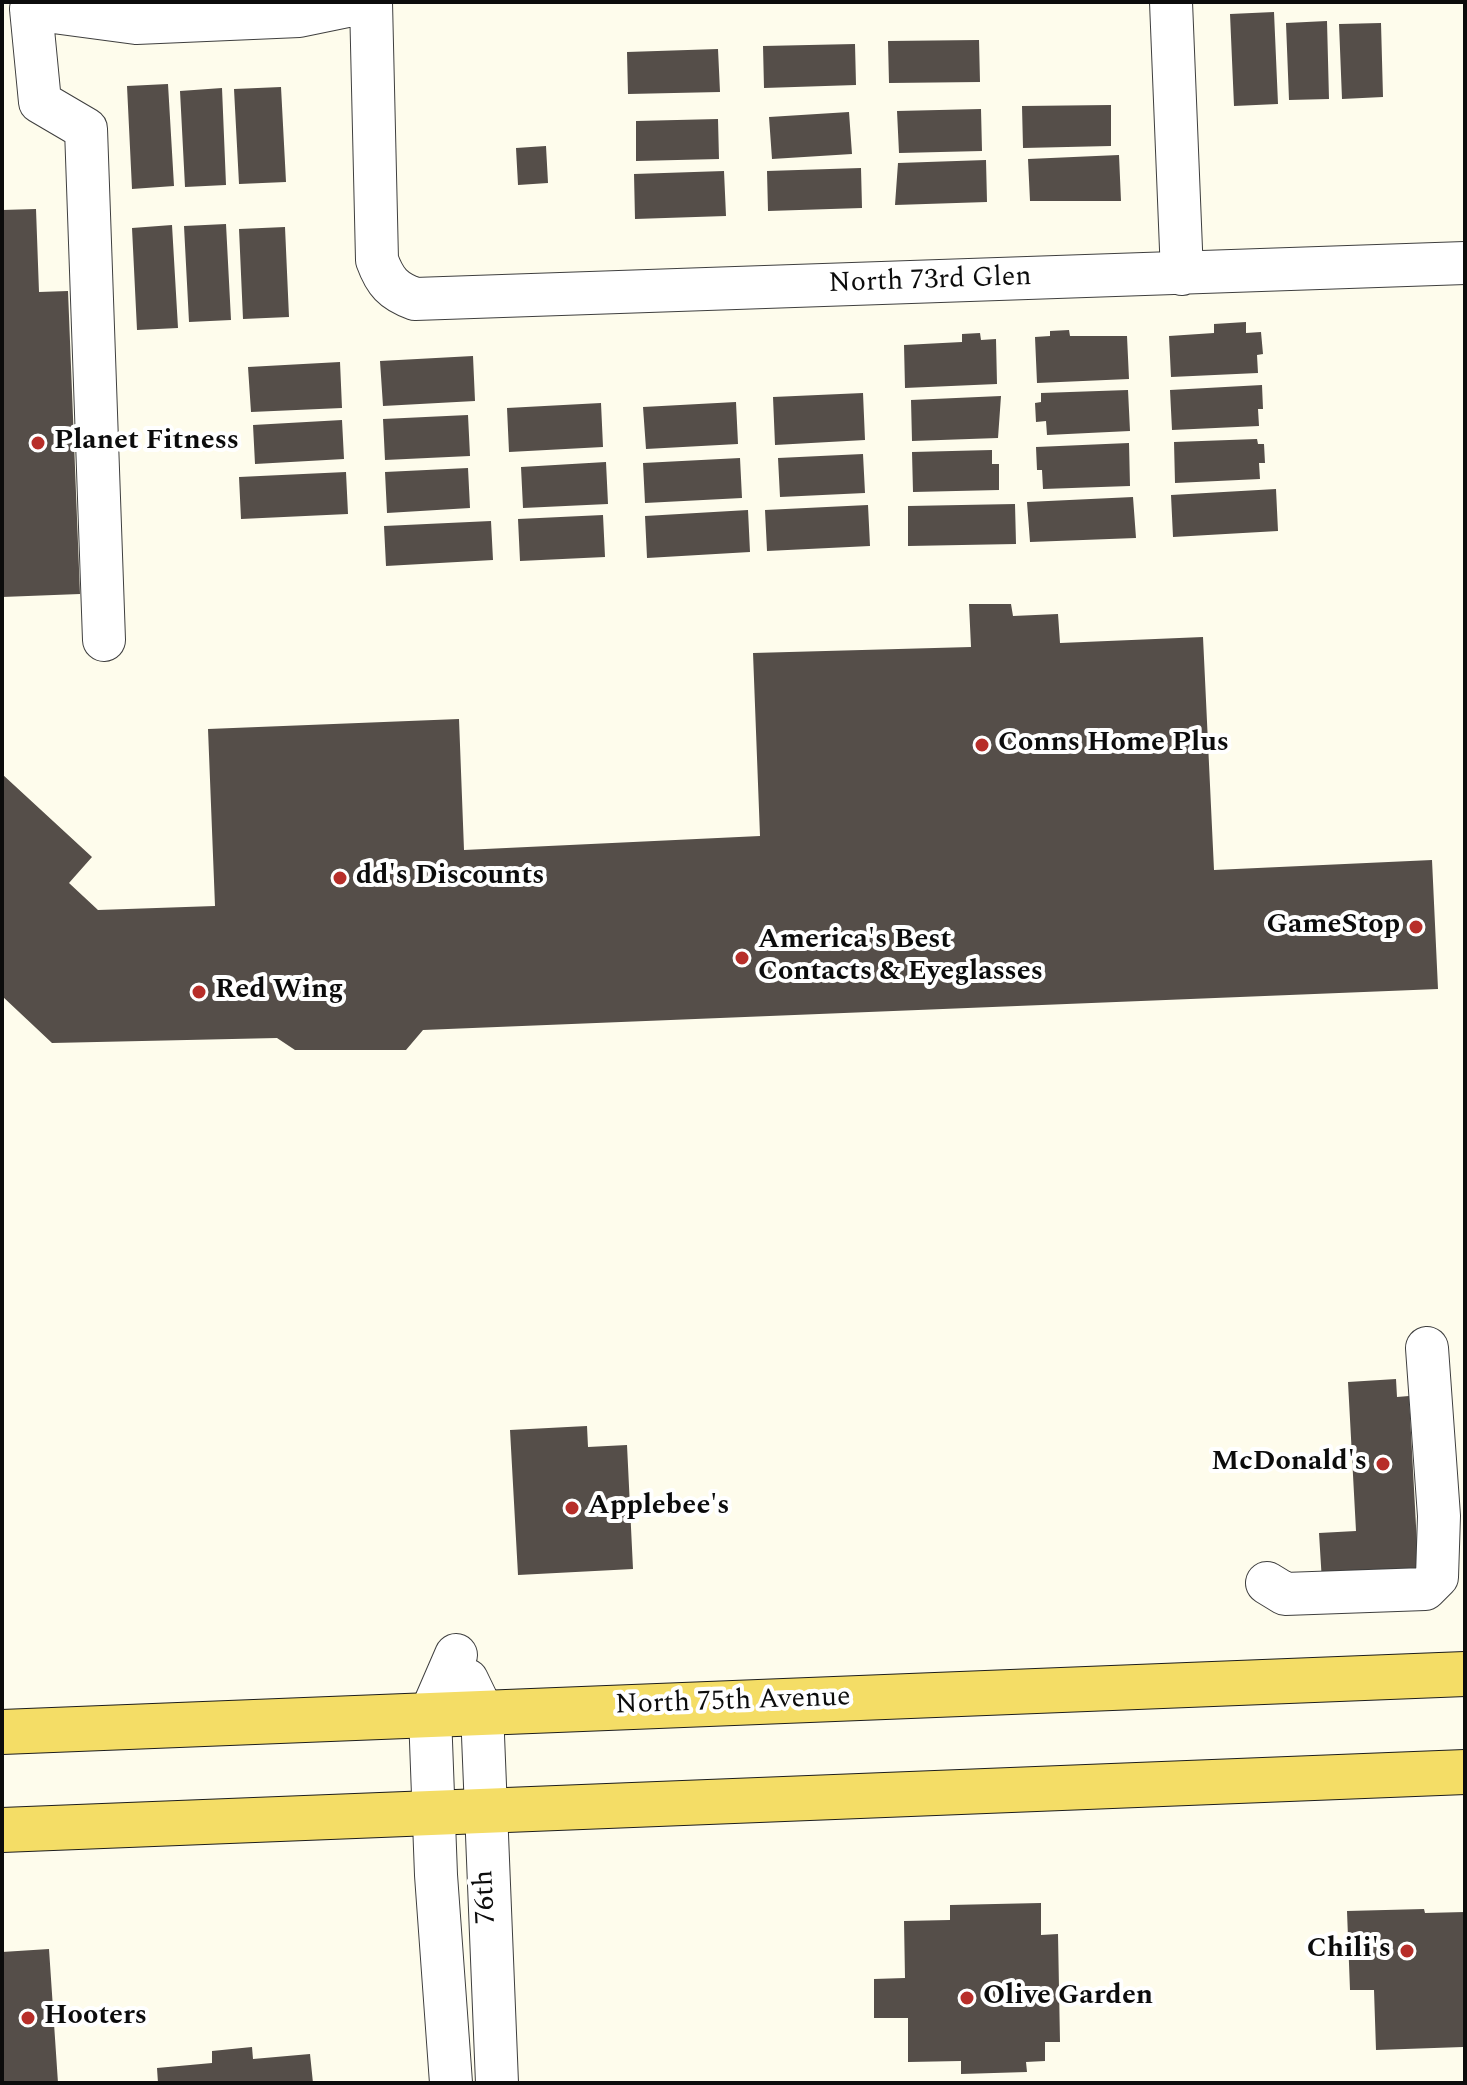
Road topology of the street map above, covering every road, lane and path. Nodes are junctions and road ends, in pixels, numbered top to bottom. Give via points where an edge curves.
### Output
1 (369, 2) edge
2 (1171, 2) edge
3 (32, 7) edge
4 (210, 11) edge
5 (1465, 263) edge
6 (1182, 274) junction
7 (104, 640) dead end
8 (1427, 1348) dead end
9 (1267, 1583) dead end
10 (1465, 1674) edge
11 (482, 1711) junction
12 (430, 1715) junction
13 (2, 1732) edge
14 (1465, 1772) edge
15 (484, 1810) junction
16 (434, 1813) junction
17 (2, 1830) edge
18 (451, 2083) edge
19 (497, 2083) edge

1 - 4 street via 299,16
1 - 6 street, North 73rd Glen via 377,260 384,279 397,292 434,301
2 - 6 street
3 - 4 street via 136,23
3 - 7 street via 40,102 86,129
5 - 6 street, North 73rd Glen
8 - 9 street via 1439,1516 1437,1577 1425,1589 1316,1594 1285,1594
10 - 11 main road, North 75th Avenue
11 - 12 main road, North 75th Avenue
11 - 12 street via 456,1655
11 - 15 street, 76th
12 - 13 main road, North 75th Avenue
12 - 16 street, 76th
14 - 15 main road
15 - 16 main road
15 - 19 street, 76th
16 - 17 main road
16 - 18 street, 76th

